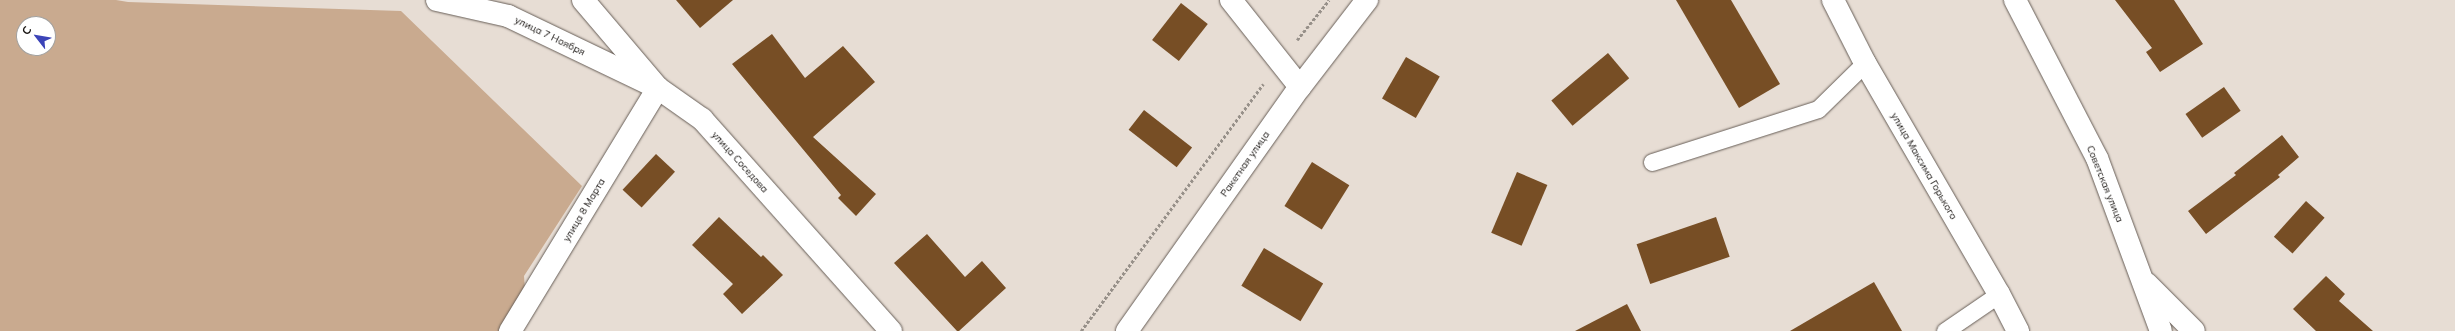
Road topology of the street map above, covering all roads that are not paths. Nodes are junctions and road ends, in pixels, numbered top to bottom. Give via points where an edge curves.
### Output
1 (437, 0) edge
2 (583, 0) edge
3 (1231, 0) edge
4 (1367, 0) edge
5 (1833, 0) edge
6 (2015, 0) edge
7 (1865, 63) junction
8 (1300, 87) junction
9 (658, 88) junction
10 (1652, 162) dead end
11 (2142, 279) junction
12 (1999, 294) junction
13 (510, 331) edge
14 (891, 331) edge
15 (1127, 331) edge
16 (1945, 331) edge
17 (2018, 331) edge
18 (2161, 331) edge
19 (2194, 331) edge

1 - 9 street, улица 7 Ноября via 508,16
2 - 9 street, улица Соседова
3 - 8 street
4 - 8 street, Ракетная улица
5 - 7 street, улица Максима Горького
6 - 11 street, Советская улица via 2096,158
7 - 10 lane via 1818,109
7 - 12 street, улица Максима Горького
8 - 15 street, Ракетная улица
9 - 13 street, улица 8 Марта
9 - 14 street, улица Соседова via 702,119
11 - 18 street, Советская улица
11 - 19 street
12 - 16 lane
12 - 17 street, улица Максима Горького

